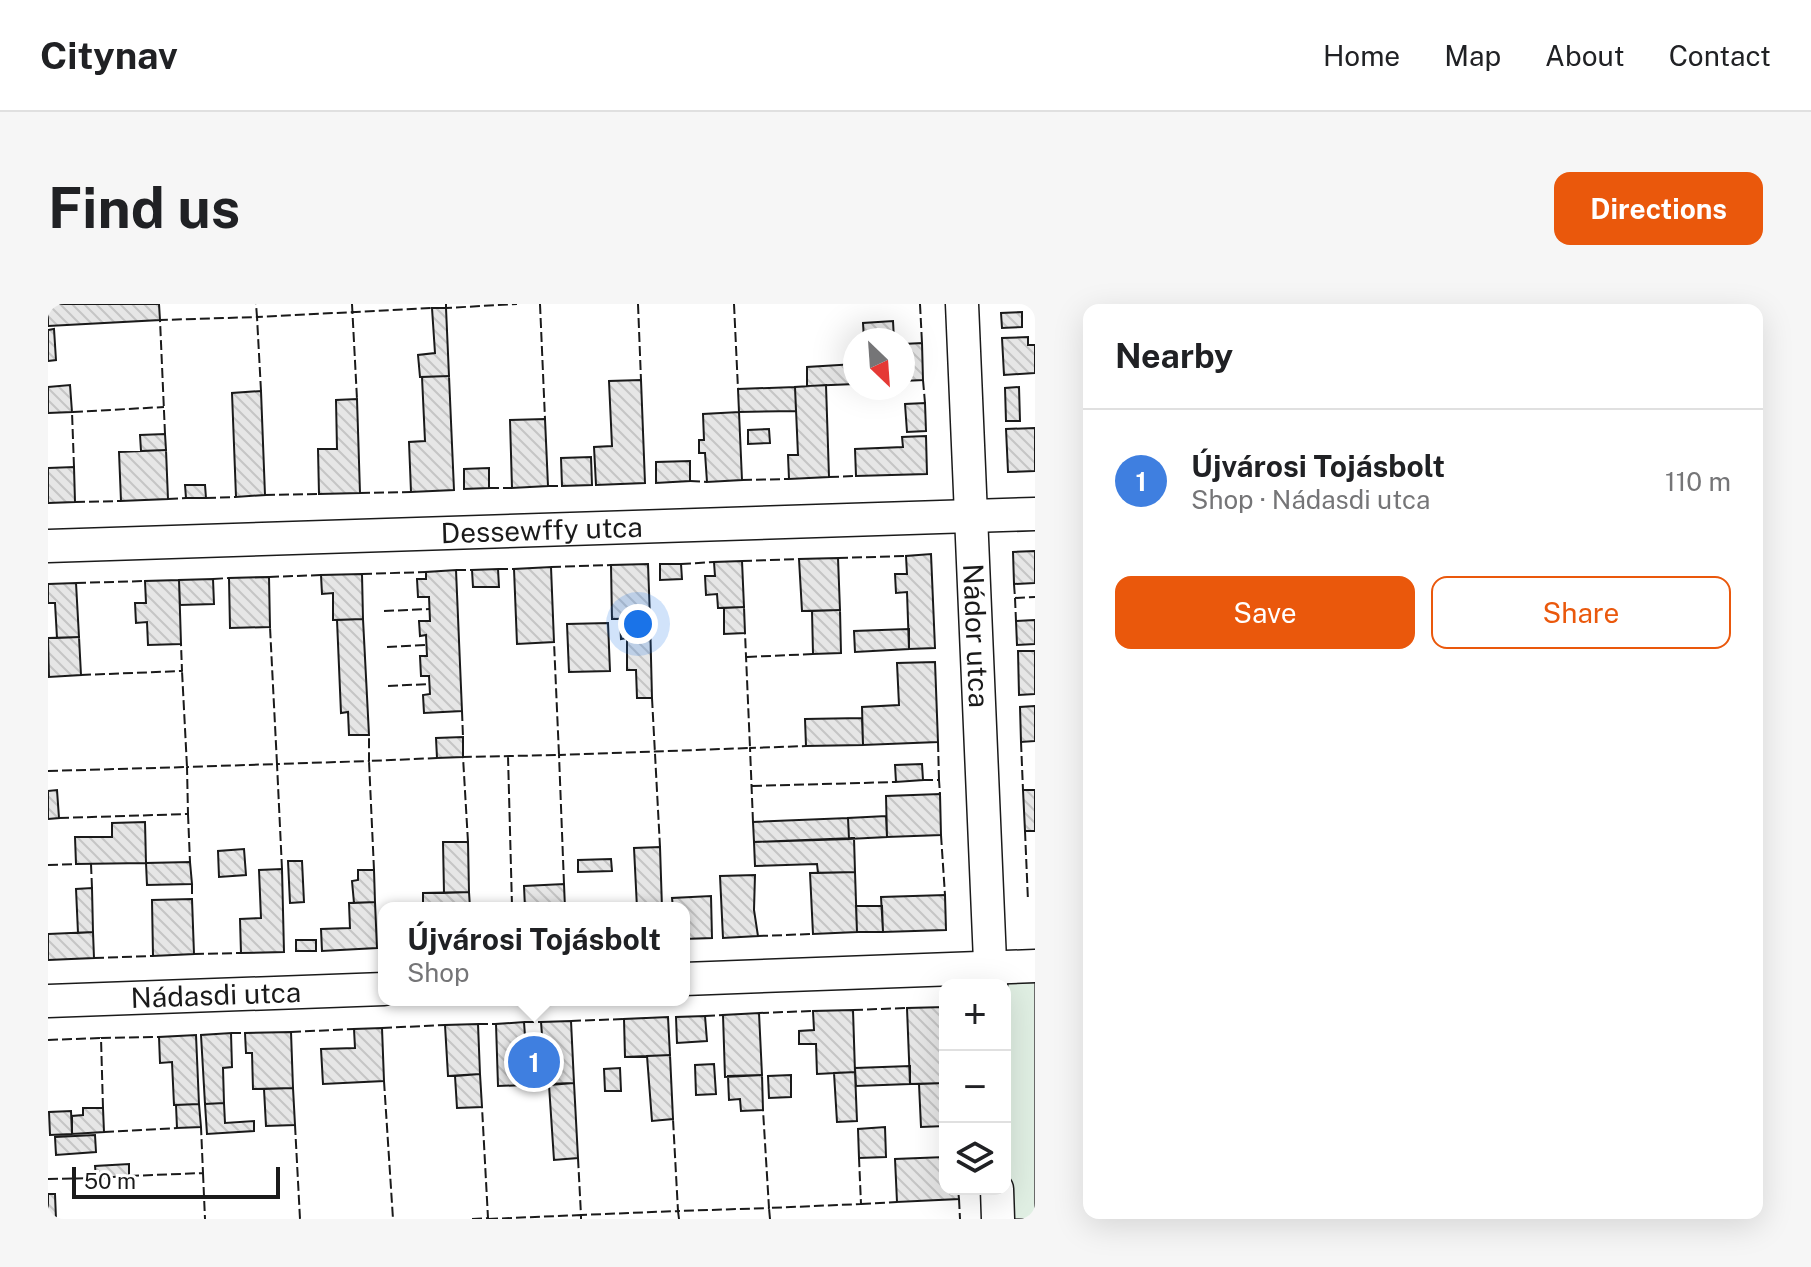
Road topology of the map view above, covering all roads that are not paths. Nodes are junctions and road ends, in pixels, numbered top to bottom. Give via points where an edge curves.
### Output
1 (962, 304) edge
2 (1035, 514) edge
3 (970, 517) junction
4 (48, 546) edge
5 (1035, 966) edge
6 (990, 976) edge
7 (690, 979) edge
8 (378, 989) edge
9 (48, 1001) edge
10 (997, 1195) edge
11 (998, 1219) edge

1 - 3 street, Nádor utca
2 - 3 street, Dessewffy utca
3 - 4 street, Dessewffy utca
3 - 6 street, Nádor utca
5 - 6 street
6 - 7 street
8 - 9 street, Nádasdi utca
10 - 11 street

